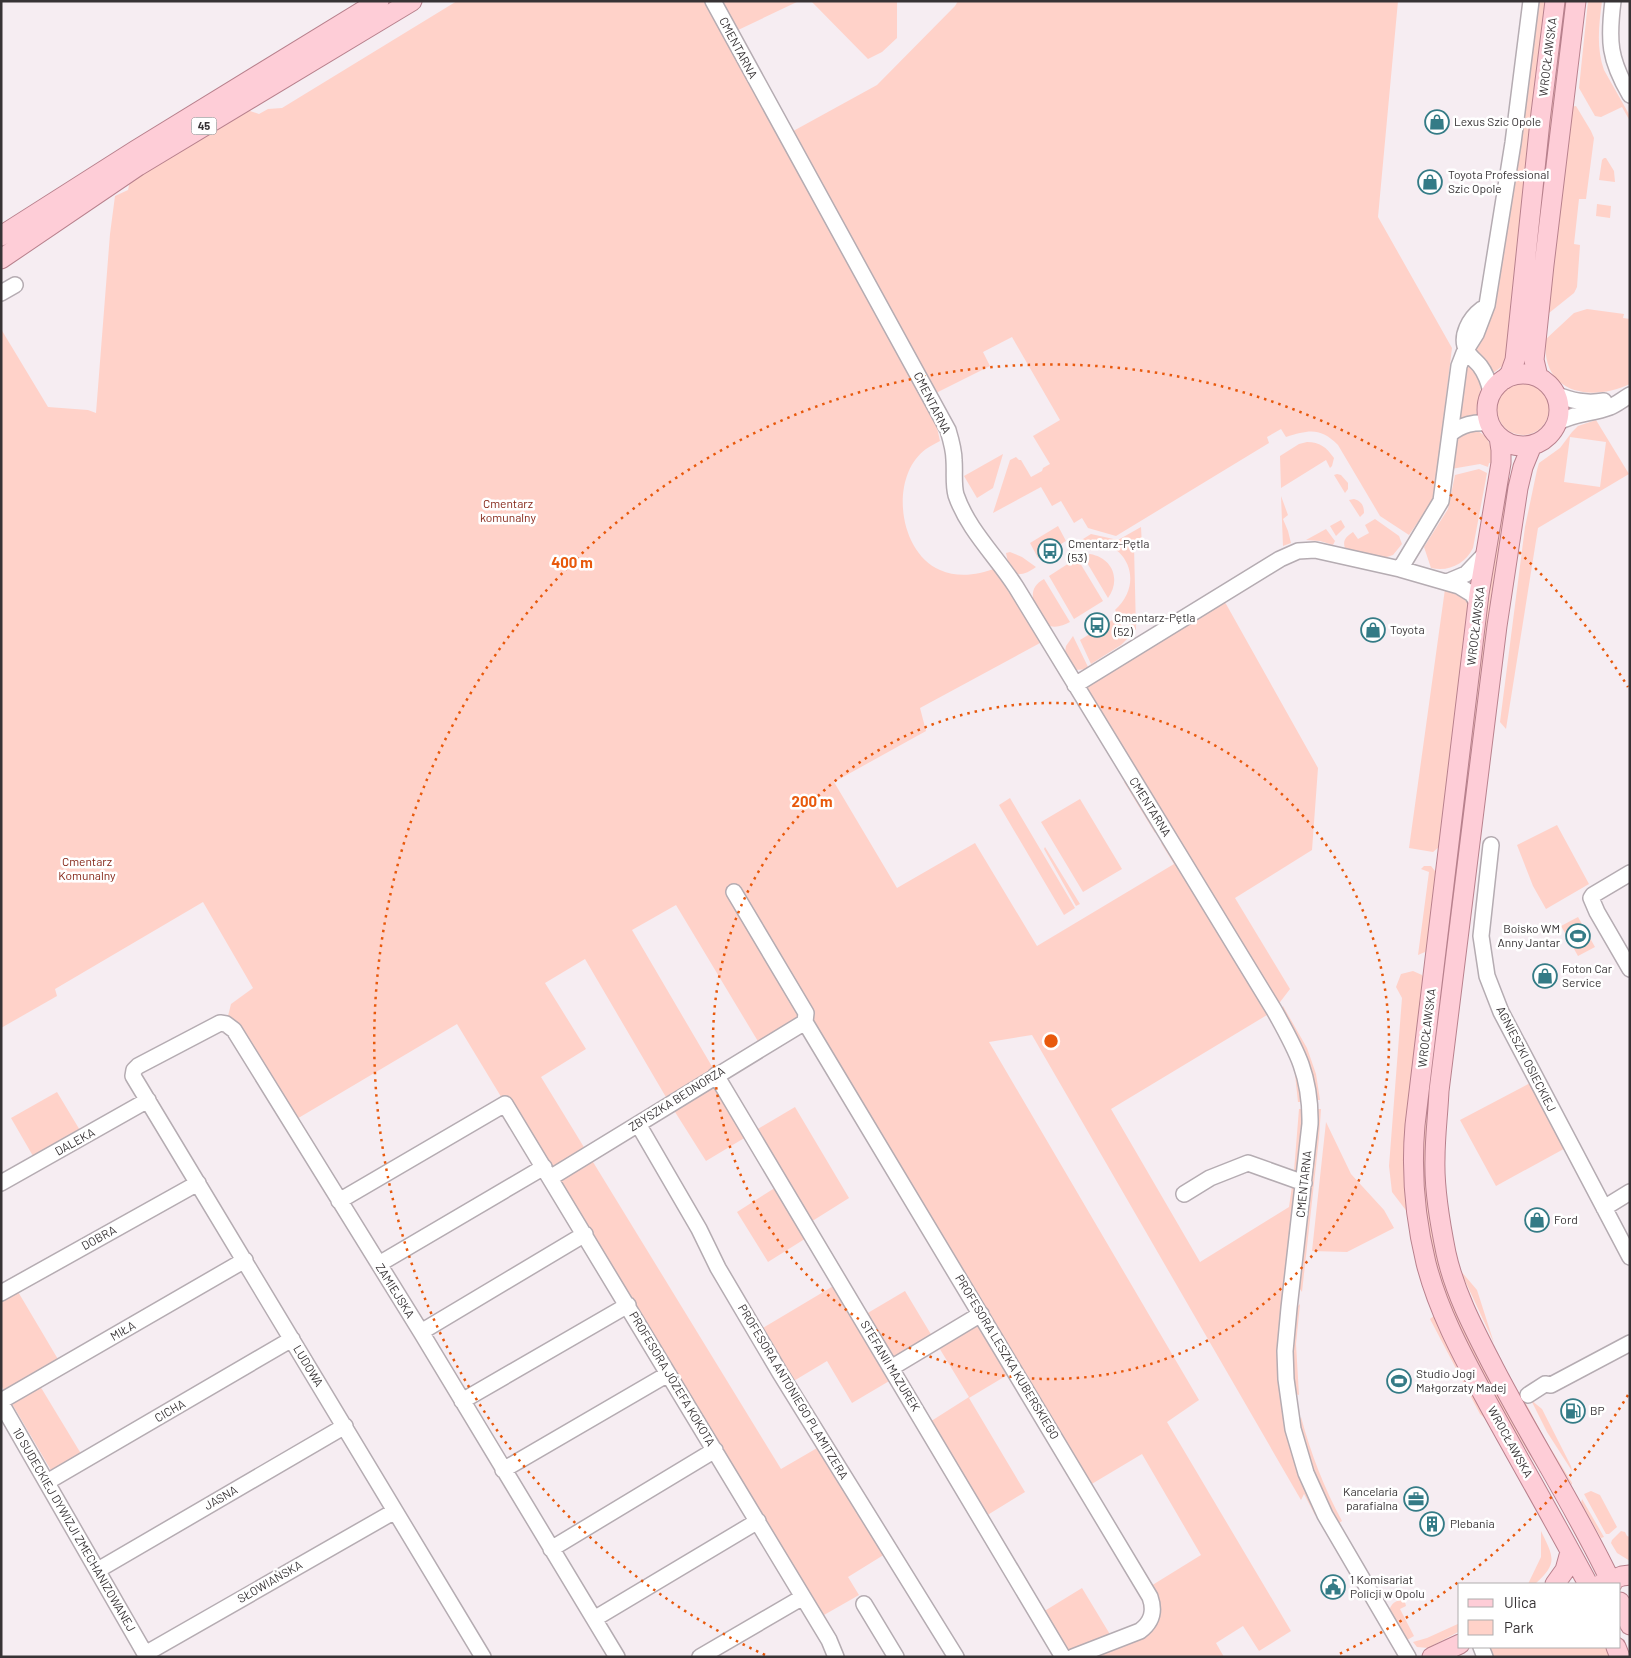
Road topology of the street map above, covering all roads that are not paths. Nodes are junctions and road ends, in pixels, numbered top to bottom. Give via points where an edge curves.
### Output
1 (379, 1) edge
2 (412, 1) edge
3 (713, 1) edge
4 (1531, 1) edge
5 (1555, 1) edge
6 (1576, 1) edge
7 (1613, 1) edge
8 (1630, 95) edge
9 (1, 236) edge
10 (1, 259) edge
11 (15, 285) dead end
12 (1, 293) edge
13 (1466, 350) junction
14 (1538, 377) junction
15 (1504, 379) junction
16 (1491, 392) junction
17 (1555, 394) junction
18 (1629, 396) edge
19 (1557, 423) junction
20 (1494, 430) junction
21 (1450, 434) junction
22 (1532, 445) junction
23 (1486, 553) junction
24 (1400, 570) junction
25 (1447, 582) junction
26 (1478, 604) junction
27 (1076, 684) junction
28 (1491, 845) dead end
29 (1630, 873) edge
30 (734, 892) dead end
31 (1630, 969) edge
32 (805, 1022) junction
33 (133, 1076) joint
34 (716, 1076) junction
35 (148, 1100) junction
36 (638, 1124) junction
37 (547, 1172) junction
38 (1304, 1182) junction
39 (1, 1183) edge
40 (198, 1183) junction
41 (1630, 1192) edge
42 (1184, 1194) dead end
43 (339, 1201) junction
44 (1604, 1208) junction
45 (585, 1234) junction
46 (1630, 1257) edge
47 (245, 1260) junction
48 (379, 1264) junction
49 (1, 1293) edge
50 (628, 1305) junction
51 (981, 1314) junction
52 (421, 1332) junction
53 (292, 1339) junction
54 (1630, 1343) edge
55 (891, 1368) junction
56 (668, 1374) junction
57 (1528, 1395) dead end
58 (462, 1401) junction
59 (1, 1402) edge
60 (345, 1426) junction
61 (715, 1450) junction
62 (503, 1470) junction
63 (47, 1482) junction
64 (395, 1511) junction
65 (758, 1521) junction
66 (551, 1549) junction
67 (1570, 1552) junction
68 (98, 1570) junction
69 (1630, 1575) edge
70 (1556, 1583) edge
71 (1587, 1583) edge
72 (1610, 1583) edge
73 (1616, 1583) edge
74 (803, 1597) junction
75 (864, 1604) dead end
76 (1621, 1604) edge
77 (594, 1619) junction
78 (1630, 1625) edge
79 (1458, 1645) edge
80 (146, 1655) edge
81 (483, 1657) edge
82 (616, 1657) edge
83 (700, 1657) edge
84 (836, 1657) edge
85 (896, 1657) edge
86 (956, 1657) edge
87 (1063, 1657) edge
88 (1073, 1657) edge
89 (1408, 1657) edge
90 (1432, 1657) edge

1 - 9 main road, 45
2 - 10 main road, 45 via 138,166
3 - 27 street, CMENTARNA via 948,430 959,503 1014,583
4 - 13 street via 1513,143 1487,305 1468,326
5 - 15 main road, WROCŁAWSKA via 1515,360 1510,374
6 - 14 main road, WROCŁAWSKA via 1534,360
7 - 8 street via 1610,48
11 - 12 street
13 - 16 street via 1480,367
13 - 21 street via 1459,366
14 - 15 main road via 1518,374
14 - 17 main road
15 - 16 main road
16 - 20 main road via 1487,410
17 - 18 street via 1582,402
17 - 19 main road via 1559,408
18 - 19 street via 1608,408 1565,418
19 - 22 main road via 1547,437
20 - 21 street via 1478,422 1460,426
20 - 22 main road via 1504,441 1518,446
20 - 23 main road, WROCŁAWSKA via 1501,450 1501,463
21 - 24 street via 1441,501
22 - 72 main road, WROCŁAWSKA via 1518,488 1498,626 1439,1091 1436,1179 1439,1212 1453,1279 1473,1328
23 - 25 street via 1466,574
23 - 26 main road, WROCŁAWSKA
24 - 25 street
24 - 27 street via 1314,550 1291,553
25 - 26 street via 1466,589
26 - 67 main road, WROCŁAWSKA via 1415,1124 1415,1190 1427,1265 1448,1323 1475,1379
27 - 38 street, CMENTARNA via 1299,1056 1311,1105
28 - 44 street, AGNIESZKI OSIECKIEJ via 1481,936 1487,976 1501,1012
29 - 31 street via 1591,898
30 - 32 street, PROFESORA LESZKA KUBERSKIEGO via 806,1013
32 - 34 street, ZBYSZKA BEDNORZA
32 - 51 street, PROFESORA LESZKA KUBERSKIEGO
33 - 35 street, LUDOWA
33 - 43 street, ZAMIEJSKA via 138,1066 220,1023 226,1024 234,1030
34 - 36 street, ZBYSZKA BEDNORZA
34 - 55 street, STEFANII MAZUREK
35 - 39 street, DALEKA
35 - 40 street, LUDOWA
36 - 37 street, ZBYSZKA BEDNORZA
36 - 86 street, PROFESORA ANTONIEGO PLAMITZERA via 775,1365
37 - 43 street, PROFESORA JÓZEFA KOKOTA via 505,1104
37 - 45 street, PROFESORA JÓZEFA KOKOTA
37 - 48 street, ZBYSZKA BEDNORZA
38 - 42 street via 1248,1163 1210,1178
38 - 89 street, CMENTARNA via 1285,1351 1293,1429 1306,1473 1325,1516
40 - 47 street, LUDOWA
40 - 49 street, DOBRA
41 - 44 street
43 - 48 street, ZAMIEJSKA
44 - 46 street, AGNIESZKI OSIECKIEJ
45 - 50 street, PROFESORA JÓZEFA KOKOTA
45 - 52 street
47 - 53 street, LUDOWA
47 - 59 street, MIŁA
48 - 52 street, ZAMIEJSKA
50 - 56 street, PROFESORA JÓZEFA KOKOTA
50 - 58 street
51 - 55 street
51 - 88 street, PROFESORA LESZKA KUBERSKIEGO via 1152,1603 1150,1622 1140,1631
52 - 58 street, ZAMIEJSKA
53 - 60 street, LUDOWA
53 - 63 street, CICHA
54 - 57 street
55 - 87 street, STEFANII MAZUREK
56 - 61 street, PROFESORA JÓZEFA KOKOTA
56 - 62 street
58 - 62 street, ZAMIEJSKA
59 - 63 street, 10 SUDECKIEJ DYWIZJI ZMECHANIZOWANEJ
60 - 64 street, LUDOWA
60 - 68 street, JASNA
61 - 65 street, PROFESORA JÓZEFA KOKOTA
61 - 66 street
62 - 66 street, ZAMIEJSKA
63 - 68 street, 10 SUDECKIEJ DYWIZJI ZMECHANIZOWANEJ
64 - 80 street, SŁOWIAŃSKA
64 - 81 street, LUDOWA
65 - 74 street, PROFESORA JÓZEFA KOKOTA
65 - 77 street
66 - 77 street, ZAMIEJSKA
67 - 70 main road via 1565,1570
67 - 71 main road, WROCŁAWSKA
68 - 80 street, 10 SUDECKIEJ DYWIZJI ZMECHANIZOWANEJ
69 - 73 main road
74 - 83 street
74 - 84 street, PROFESORA JÓZEFA KOKOTA
75 - 85 street
76 - 78 main road
77 - 82 street, ZAMIEJSKA
79 - 90 main road

